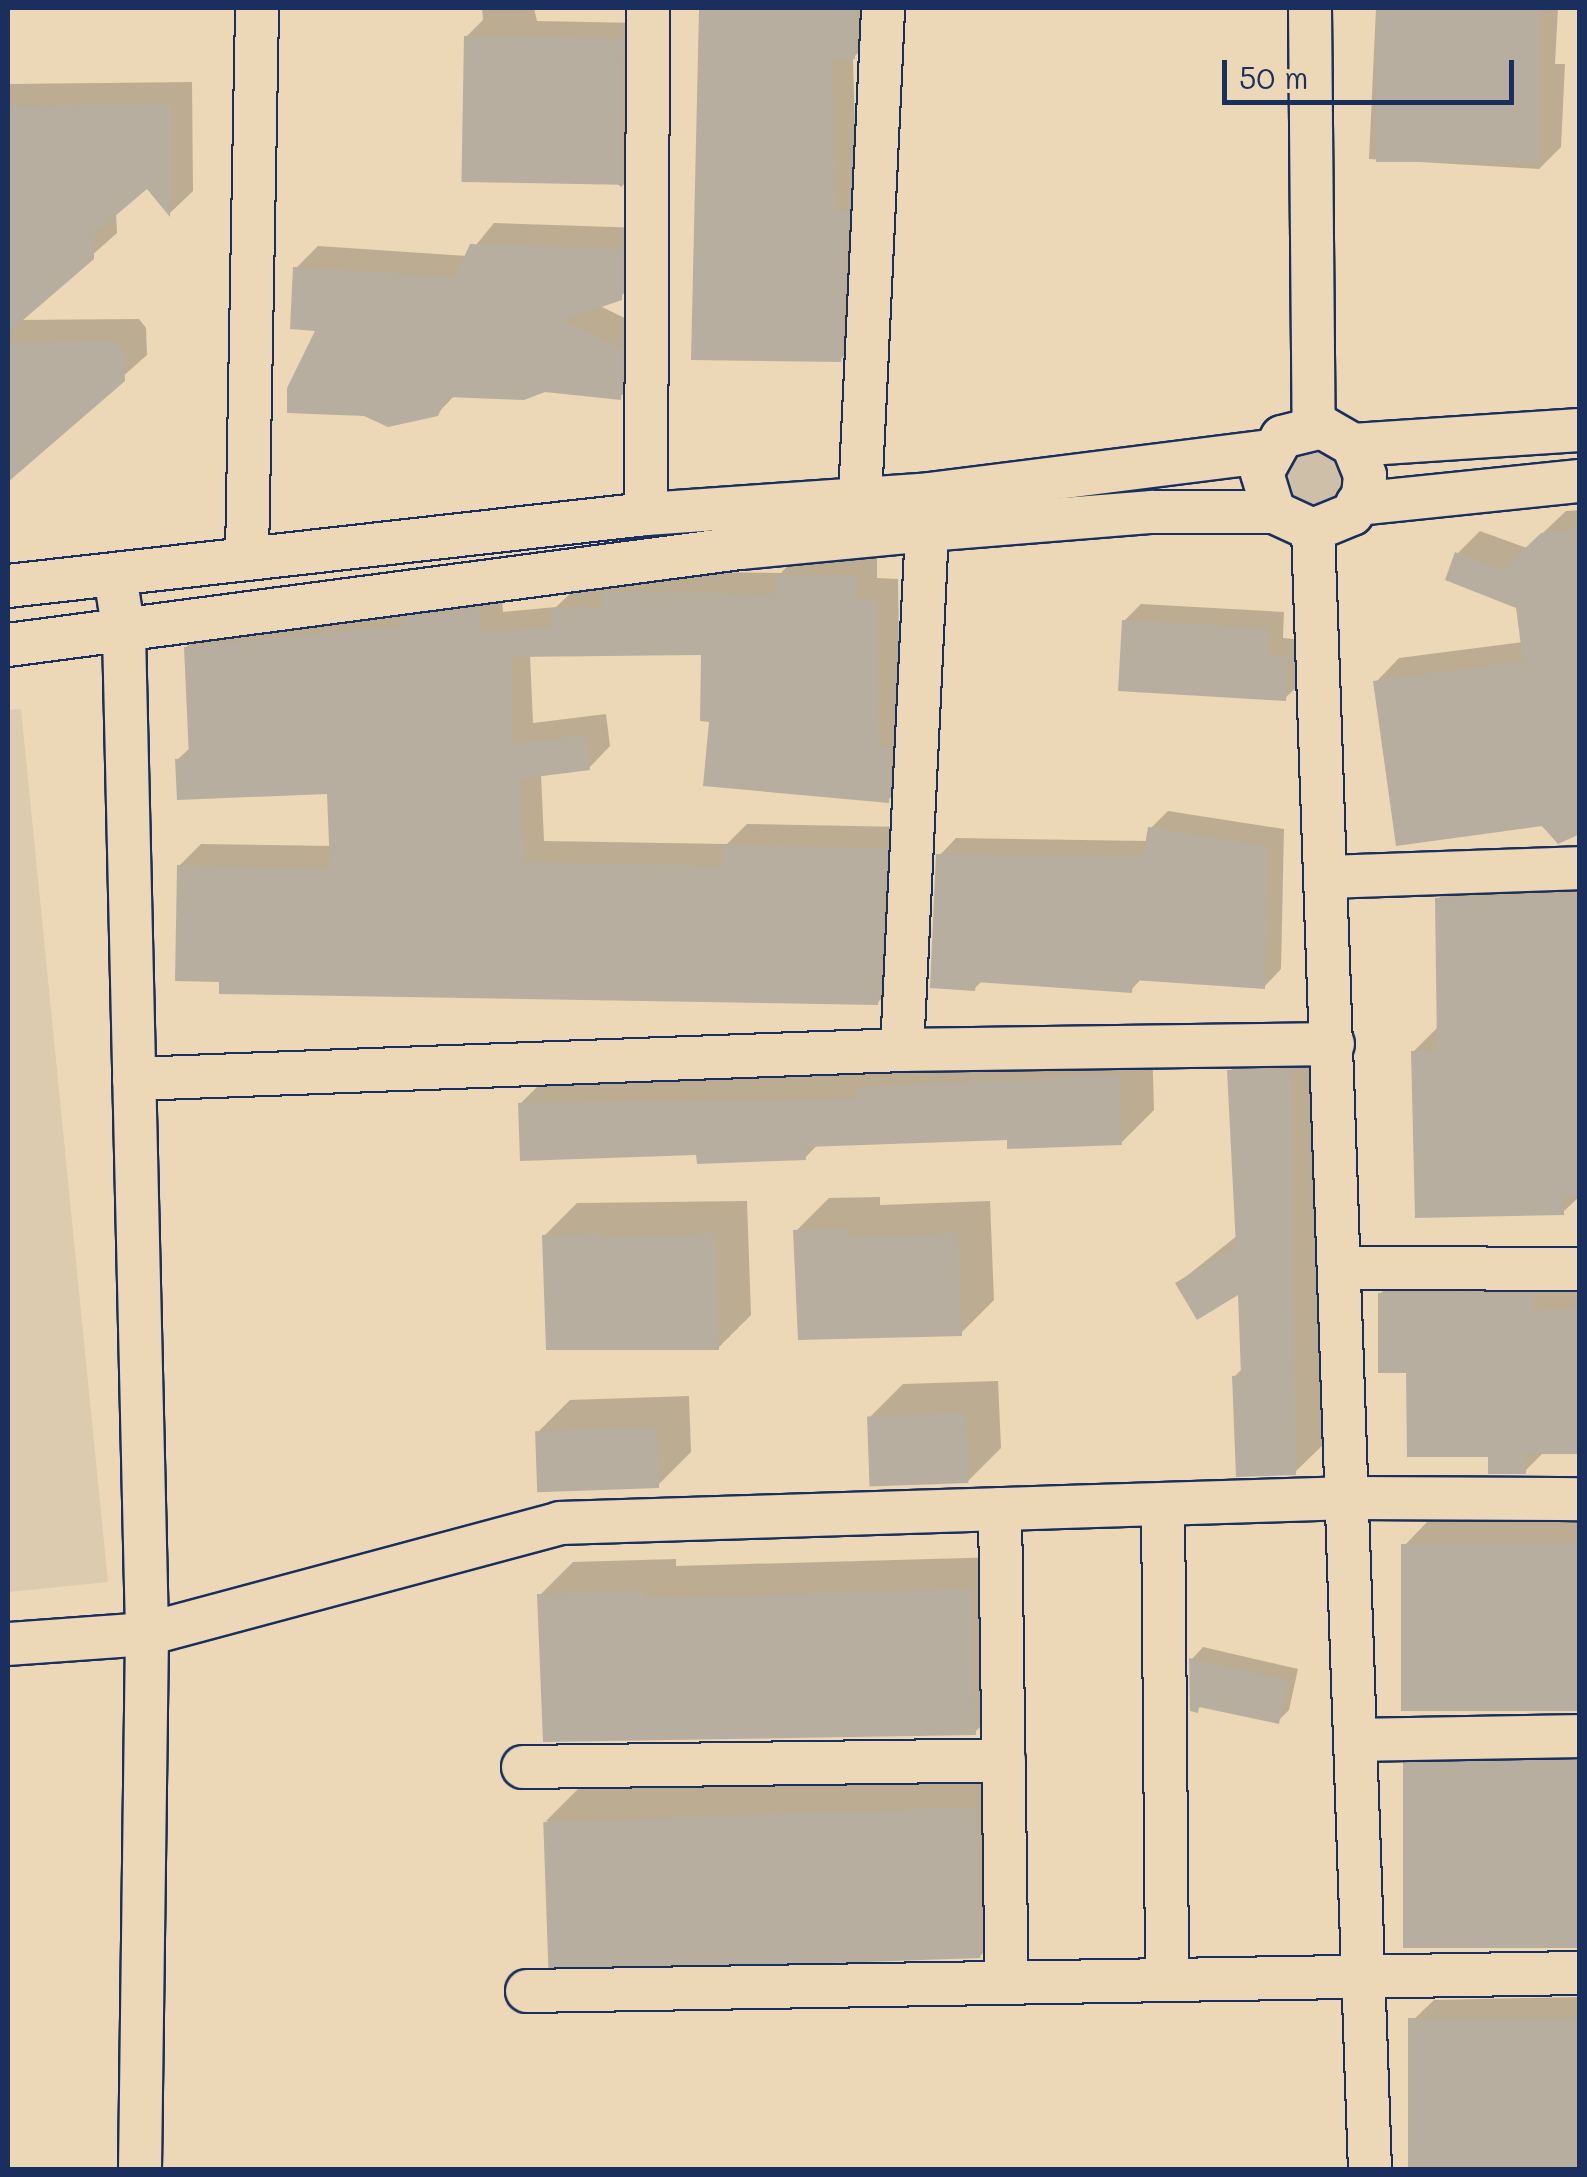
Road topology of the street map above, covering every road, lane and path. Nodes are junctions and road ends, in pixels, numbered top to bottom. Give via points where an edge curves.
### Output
1 (257, 8) edge
2 (648, 8) edge
3 (882, 8) edge
4 (1310, 8) edge
5 (1314, 427) junction
6 (1580, 430) edge
7 (1352, 445) junction
8 (1270, 451) junction
9 (1580, 481) edge
10 (860, 498) junction
11 (1357, 504) junction
12 (1274, 512) junction
13 (646, 514) junction
14 (928, 530) junction
15 (1313, 530) junction
16 (248, 556) junction
17 (115, 575) junction
18 (8, 586) edge
19 (124, 632) junction
20 (8, 645) edge
21 (1580, 868) edge
22 (1327, 877) junction
23 (1333, 1044) junction
24 (902, 1050) junction
25 (134, 1079) junction
26 (1342, 1268) junction
27 (1580, 1269) edge
28 (1351, 1498) junction
29 (1580, 1499) edge
30 (1163, 1504) junction
31 (1000, 1509) junction
32 (147, 1634) junction
33 (8, 1644) edge
34 (1580, 1736) edge
35 (1358, 1740) junction
36 (1004, 1760) junction
37 (523, 1767) dead end
38 (1580, 1972) edge
39 (1364, 1976) junction
40 (1167, 1980) junction
41 (1007, 1982) junction
42 (527, 1991) dead end
43 (140, 2170) edge
44 (1370, 2170) edge

1 - 16 street
2 - 13 street
3 - 10 street
4 - 5 street
5 - 7 street
5 - 8 street via 1282,437
6 - 7 street
7 - 11 street via 1365,475
8 - 10 street
8 - 12 street via 1262,473
9 - 11 street
10 - 13 street
11 - 15 street via 1334,526
12 - 14 street via 1152,512
12 - 15 street
13 - 16 street
14 - 19 street via 246,610
14 - 24 street
15 - 22 street
16 - 17 street
17 - 18 street
17 - 19 street
19 - 20 street
19 - 25 street
21 - 22 street
22 - 23 street
23 - 24 street
23 - 26 street
24 - 25 street
25 - 32 street
26 - 27 street
26 - 28 street
28 - 29 street
28 - 30 street
28 - 35 street
30 - 31 street
30 - 40 street
31 - 32 street via 560,1523
31 - 36 street
32 - 33 street
32 - 43 street
34 - 35 street
35 - 39 street
36 - 37 street
36 - 41 street
38 - 39 street
39 - 40 street
39 - 44 street
40 - 41 street
41 - 42 street

